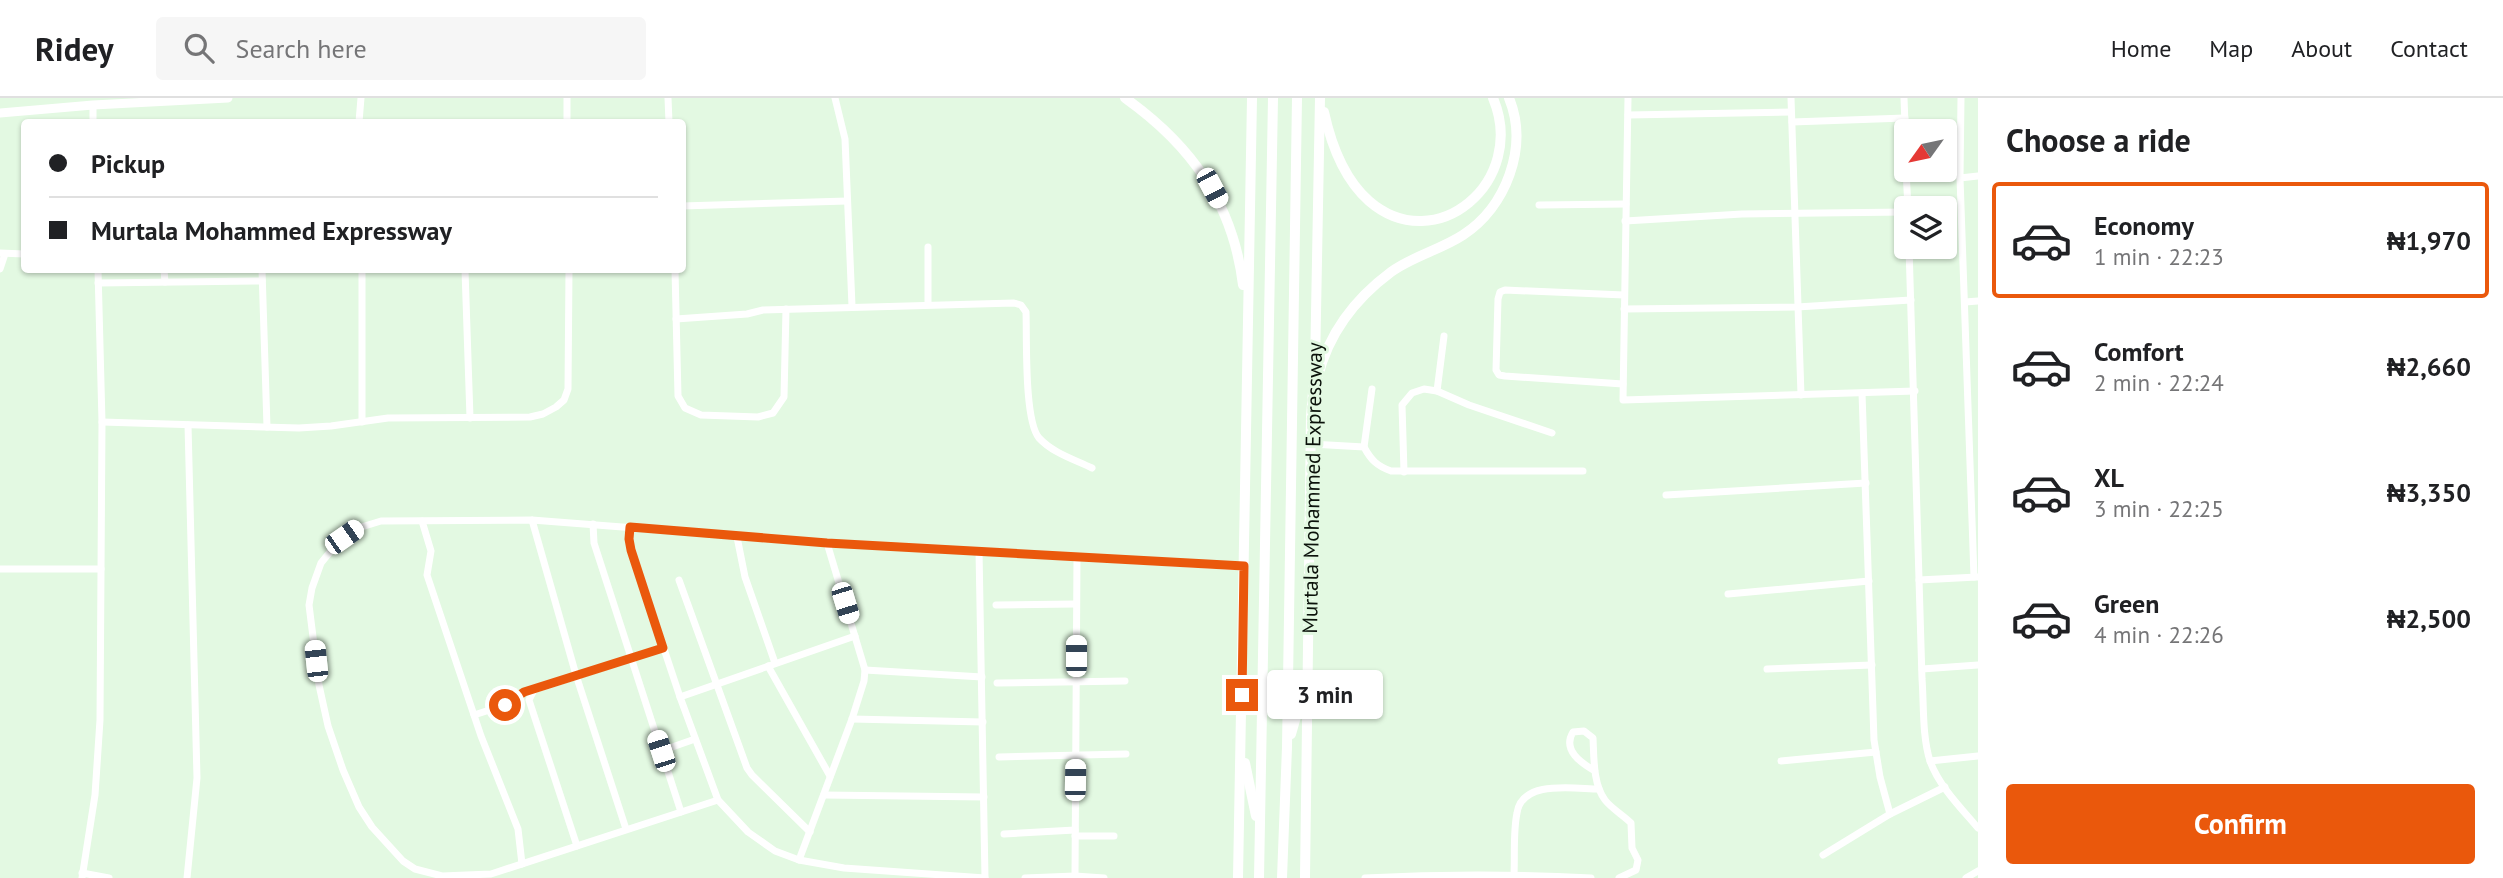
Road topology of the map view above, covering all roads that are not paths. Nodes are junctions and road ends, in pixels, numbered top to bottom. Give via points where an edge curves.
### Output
1 (228, 98) edge
2 (361, 98) edge
3 (567, 98) edge
4 (668, 98) edge
5 (835, 98) edge
6 (1125, 98) edge
7 (1252, 98) edge
8 (1273, 98) edge
9 (1297, 98) edge
10 (1321, 98) edge
11 (1493, 98) edge
12 (1509, 98) edge
13 (1628, 98) edge
14 (1791, 98) edge
15 (1903, 98) edge
16 (1961, 98) edge
17 (93, 105) junction
18 (1791, 112) junction
19 (0, 113) edge
20 (1628, 115) junction
21 (1905, 118) joint
22 (93, 119) edge
23 (359, 119) edge
24 (567, 119) edge
25 (669, 119) edge
26 (1791, 122) junction
27 (1978, 176) edge
28 (1960, 178) junction
29 (847, 201) junction
30 (1626, 204) junction
31 (1539, 205) dead end
32 (686, 206) edge
33 (1894, 210) edge
34 (1793, 214) junction
35 (1625, 220) junction
36 (928, 247) dead end
37 (3, 254) edge
38 (21, 254) edge
39 (1909, 259) edge
40 (0, 269) edge
41 (98, 273) edge
42 (164, 273) edge
43 (262, 273) edge
44 (362, 273) edge
45 (464, 273) edge
46 (569, 273) edge
47 (675, 273) edge
48 (262, 281) junction
49 (165, 282) junction
50 (98, 283) junction
51 (1624, 295) junction
52 (1911, 300) junction
53 (1978, 301) edge
54 (1965, 302) junction
55 (928, 304) junction
56 (852, 306) junction
57 (1797, 307) junction
58 (786, 309) junction
59 (1624, 309) junction
60 (1247, 318) junction
61 (676, 319) junction
62 (1444, 336) dead end
63 (1623, 384) junction
64 (1371, 389) dead end
65 (1437, 391) junction
66 (1915, 391) junction
67 (1862, 393) junction
68 (1968, 393) junction
69 (1978, 393) edge
70 (1801, 395) junction
71 (1311, 416) junction
72 (470, 418) junction
73 (102, 422) junction
74 (362, 422) junction
75 (188, 425) junction
76 (267, 427) junction
77 (1552, 433) dead end
78 (1311, 444) junction
79 (1364, 447) junction
80 (1091, 468) dead end
81 (1583, 471) dead end
82 (1404, 472) junction
83 (1866, 483) junction
84 (1975, 483) edge
85 (1666, 495) dead end
86 (532, 520) junction
87 (422, 521) junction
88 (593, 524) junction
89 (630, 527) junction
90 (737, 537) junction
91 (827, 543) junction
92 (979, 551) junction
93 (1077, 556) junction
94 (1244, 566) junction
95 (0, 568) edge
96 (101, 569) junction
97 (1976, 577) edge
98 (679, 580) dead end
99 (1919, 580) junction
100 (1869, 581) junction
101 (1728, 594) dead end
102 (1076, 604) junction
103 (996, 605) dead end
104 (855, 636) junction
105 (663, 648) junction
106 (630, 658) junction
107 (772, 664) junction
108 (1978, 664) edge
109 (1872, 665) junction
110 (1767, 669) dead end
111 (1922, 669) junction
112 (865, 670) junction
113 (576, 675) junction
114 (1308, 675) junction
115 (982, 677) junction
116 (1076, 681) junction
117 (1125, 681) dead end
118 (997, 683) dead end
119 (716, 684) junction
120 (534, 690) junction
121 (680, 697) junction
122 (474, 715) junction
123 (852, 719) junction
124 (983, 722) junction
125 (695, 739) junction
126 (1241, 747) junction
127 (1287, 747) junction
128 (661, 751) junction
129 (1876, 752) junction
130 (1126, 754) dead end
131 (1076, 755) junction
132 (1978, 756) edge
133 (999, 757) dead end
134 (1781, 761) dead end
135 (1930, 761) junction
136 (1595, 771) junction
137 (831, 776) junction
138 (1945, 787) junction
139 (1599, 789) junction
140 (824, 795) junction
141 (984, 797) junction
142 (718, 800) junction
143 (681, 812) junction
144 (1890, 814) junction
145 (1978, 828) edge
146 (626, 829) junction
147 (810, 832) junction
148 (1075, 833) junction
149 (1260, 833) junction
150 (1004, 834) dead end
151 (1114, 836) dead end
152 (577, 846) junction
153 (1823, 855) dead end
154 (799, 860) junction
155 (523, 863) junction
156 (415, 869) junction
157 (1978, 871) edge
158 (1514, 874) junction
159 (82, 876) edge
160 (1075, 876) junction
161 (109, 878) edge
162 (187, 878) edge
163 (413, 878) edge
164 (985, 878) edge
165 (1026, 878) edge
166 (1032, 878) edge
167 (1104, 878) edge
168 (1238, 878) edge
169 (1259, 878) edge
170 (1282, 878) edge
171 (1305, 878) edge
172 (1365, 878) edge
173 (1591, 878) edge
174 (1619, 878) edge
175 (1966, 878) edge

1 - 17 main road
2 - 23 street
3 - 24 street
4 - 25 street
5 - 29 street via 845,139
6 - 60 highway via 1177,141 1208,180 1237,252
7 - 60 highway
8 - 149 highway
9 - 127 highway, Murtala Mohammed Expressway
10 - 11 highway via 1331,139 1352,181 1383,210 1418,220 1460,209 1490,181 1501,141
10 - 71 highway, Murtala Mohammed Expressway
12 - 71 highway via 1516,154 1496,202 1474,227 1393,271 1349,312 1321,365
13 - 20 street
14 - 18 street
15 - 21 street
16 - 28 street
17 - 19 main road
17 - 22 street
18 - 20 street
18 - 26 street
20 - 30 street
21 - 26 street
26 - 34 street
27 - 28 street
28 - 54 street
29 - 32 street
29 - 56 street
30 - 31 street
30 - 35 street
33 - 34 street
34 - 35 street
34 - 57 street
35 - 51 street
36 - 55 street
37 - 38 street
37 - 40 street
39 - 52 street
41 - 50 street
42 - 49 street
43 - 48 street
44 - 74 street
45 - 72 street
46 - 72 street via 570,369 564,400 530,417
47 - 61 street
48 - 49 street
48 - 76 street
49 - 50 street
50 - 73 street
51 - 59 street
51 - 63 street via 1500,292 1496,370 1505,376
52 - 57 street
52 - 66 street
53 - 54 street
54 - 68 street
55 - 56 street
55 - 80 street via 1021,306 1026,312 1033,428 1056,451
56 - 58 street
57 - 59 street
57 - 70 street
58 - 61 street
58 - 61 street via 784,397 773,413 758,417 701,415 685,408 678,396
59 - 63 street
60 - 94 highway
62 - 65 street
63 - 70 street via 1623,400
64 - 79 street
65 - 77 street
65 - 82 street via 1412,393 1402,405
66 - 67 street
66 - 99 street
67 - 70 street
67 - 83 street
68 - 69 street
68 - 84 street
71 - 78 highway, Murtala Mohammed Expressway
72 - 74 street
73 - 75 street
73 - 96 street
74 - 76 street
75 - 76 street
75 - 162 street via 197,778
78 - 79 street
78 - 114 highway, Murtala Mohammed Expressway
79 - 82 street via 1380,467
81 - 82 street
83 - 85 street
83 - 100 street
84 - 97 street
86 - 87 street
86 - 88 street
86 - 113 street
87 - 122 street via 431,551 427,575
87 - 156 street via 381,521 344,537 321,564 309,604 319,685 342,770 372,827
88 - 89 street
88 - 106 street via 594,543
89 - 90 street
89 - 105 street via 631,550
90 - 91 street
90 - 107 street
91 - 92 street
91 - 104 street
92 - 93 street
92 - 115 street
93 - 94 street
93 - 102 street
94 - 126 highway
95 - 96 street
96 - 159 street via 100,720
97 - 99 street
98 - 119 street
99 - 111 street
100 - 101 street
100 - 109 street
102 - 103 street
102 - 116 street
104 - 107 street
104 - 112 street
105 - 106 street
105 - 121 street
106 - 113 street
106 - 128 street
107 - 119 street
107 - 137 street
108 - 111 street
109 - 110 street
109 - 129 street
111 - 135 street
112 - 115 street
112 - 123 street
113 - 120 street
113 - 146 street
114 - 127 highway
114 - 171 highway, Murtala Mohammed Expressway
115 - 124 street
116 - 117 street
116 - 118 street
116 - 131 street
119 - 121 street
119 - 147 street via 752,775
120 - 122 street
120 - 152 street via 529,700
121 - 125 street
122 - 155 street via 518,829
123 - 124 street
123 - 137 street
124 - 141 street
125 - 128 street
125 - 142 street
126 - 149 highway
126 - 168 highway
127 - 170 highway, Murtala Mohammed Expressway
128 - 143 street
129 - 134 street
129 - 144 street
130 - 131 street
131 - 133 street
131 - 148 street
132 - 135 street
135 - 138 street
136 - 136 street via 1593,738 1584,731 1573,732 1570,748 1579,762
136 - 139 street
137 - 140 street
138 - 144 street
138 - 145 street
139 - 158 street via 1542,789 1524,798 1517,813
139 - 174 street via 1631,823 1636,870
140 - 141 street
140 - 147 street
141 - 164 street
142 - 143 street
142 - 154 street via 761,842
143 - 146 street
144 - 153 street
146 - 152 street
147 - 154 street
148 - 150 street
148 - 151 street
148 - 160 street
149 - 169 highway
152 - 155 street
154 - 164 street via 857,870
155 - 156 street via 477,876 442,876
156 - 163 street
157 - 175 street
158 - 172 street
158 - 173 street
159 - 161 street
160 - 166 street
160 - 167 street
165 - 166 street

